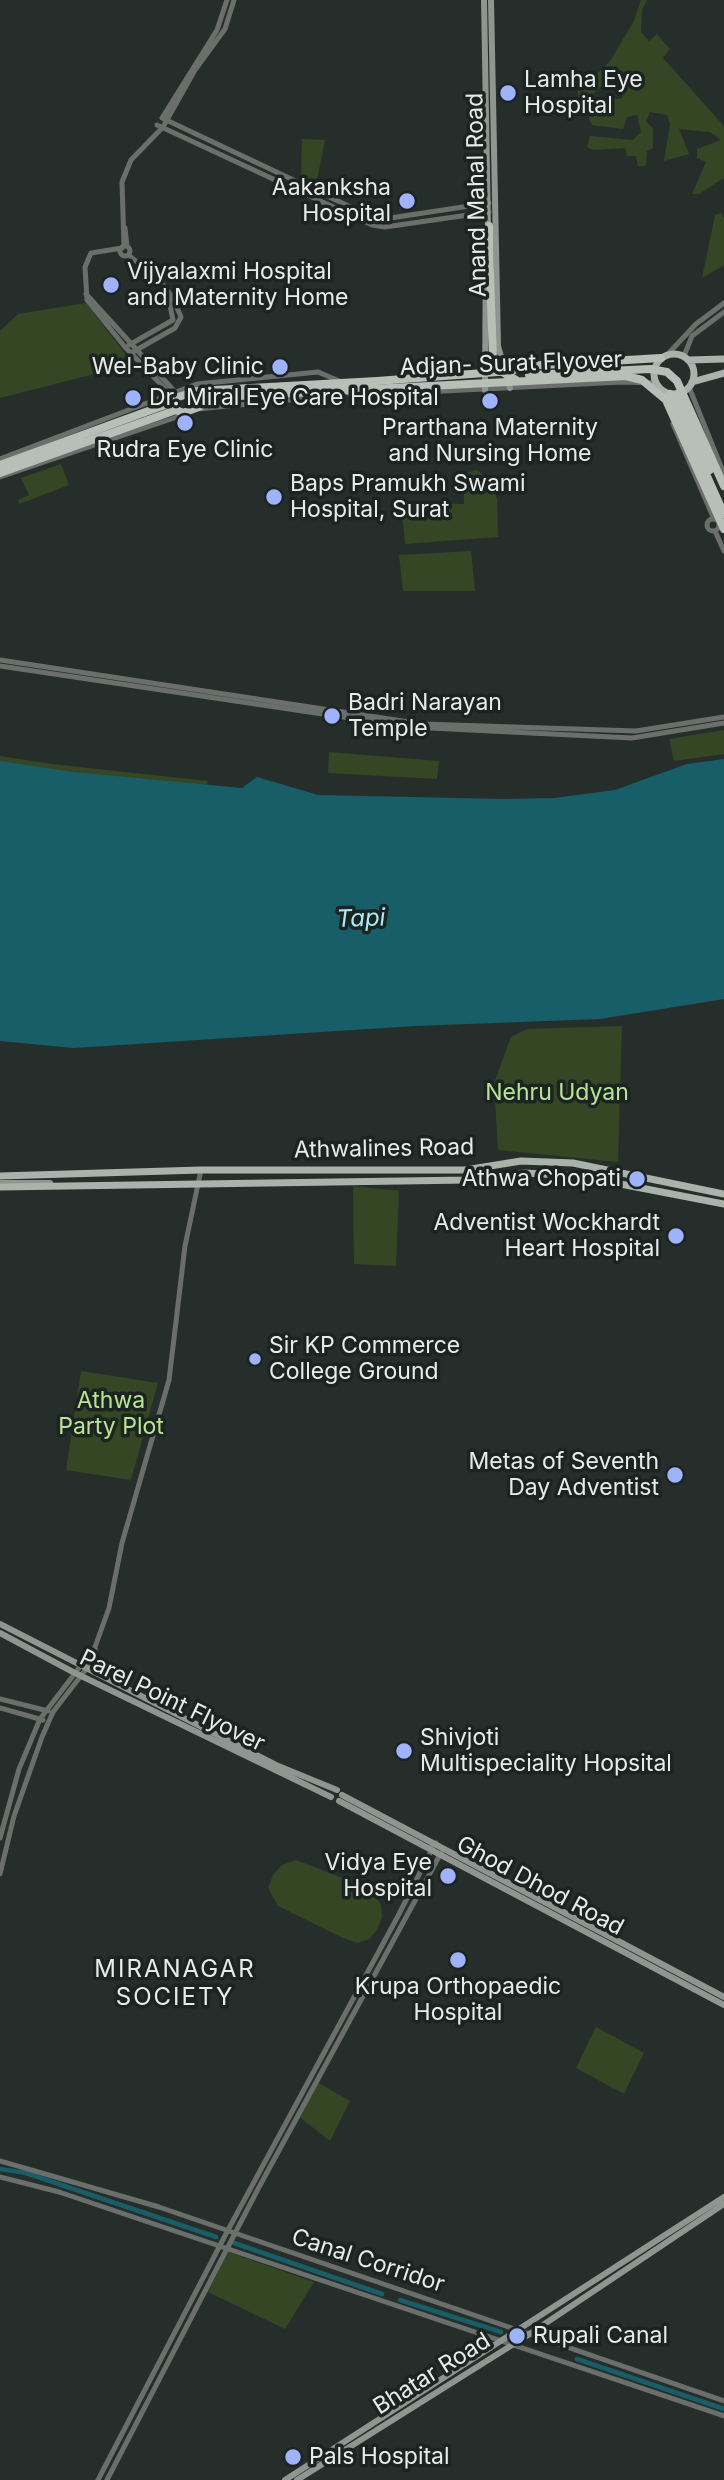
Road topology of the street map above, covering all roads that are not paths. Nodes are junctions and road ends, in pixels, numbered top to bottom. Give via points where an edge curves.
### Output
1 (227, 0) edge
2 (234, 0) edge
3 (484, 0) edge
4 (491, 0) edge
5 (164, 119) junction
6 (160, 126) junction
7 (489, 207) junction
8 (489, 226) junction
9 (123, 248) junction
10 (167, 292) junction
11 (724, 303) edge
12 (724, 312) edge
13 (128, 346) junction
14 (133, 352) junction
15 (664, 356) junction
16 (686, 358) junction
17 (723, 359) edge
18 (509, 371) junction
19 (485, 373) junction
20 (723, 373) edge
21 (527, 379) junction
22 (344, 383) junction
23 (691, 385) junction
24 (658, 386) junction
25 (510, 388) junction
26 (335, 390) junction
27 (485, 390) junction
28 (197, 391) junction
29 (673, 394) junction
30 (174, 401) junction
31 (228, 401) junction
32 (203, 403) junction
33 (681, 411) junction
34 (0, 459) edge
35 (0, 465) edge
36 (724, 474) edge
37 (0, 475) edge
38 (724, 486) edge
39 (724, 501) edge
40 (706, 506) junction
41 (707, 523) junction
42 (720, 523) edge
43 (724, 551) edge
44 (0, 660) edge
45 (0, 666) edge
46 (724, 717) edge
47 (724, 723) edge
48 (506, 729) junction
49 (201, 1170) junction
50 (211, 1170) junction
51 (0, 1176) edge
52 (209, 1183) junction
53 (118, 1184) junction
54 (200, 1184) junction
55 (0, 1185) edge
56 (724, 1194) edge
57 (724, 1204) edge
58 (0, 1624) edge
59 (0, 1633) edge
60 (83, 1667) junction
61 (76, 1674) junction
62 (0, 1699) edge
63 (0, 1708) edge
64 (50, 1711) junction
65 (40, 1719) junction
66 (49, 1722) junction
67 (340, 1795) junction
68 (0, 1838) edge
69 (434, 1846) junction
70 (442, 1850) junction
71 (0, 1874) edge
72 (724, 1997) edge
73 (724, 2005) edge
74 (0, 2161) edge
75 (0, 2177) edge
76 (724, 2197) edge
77 (724, 2204) edge
78 (231, 2231) junction
79 (219, 2248) junction
80 (226, 2250) junction
81 (521, 2330) junction
82 (531, 2333) junction
83 (501, 2342) junction
84 (512, 2345) junction
85 (724, 2401) edge
86 (724, 2416) edge
87 (98, 2480) edge
88 (107, 2480) edge
89 (285, 2480) edge
90 (298, 2480) edge

1 - 5 street via 217,30
2 - 5 street via 225,29
3 - 7 main road, Anand Mahal Road
4 - 18 main road, Anand Mahal Road via 496,291 500,361
5 - 6 street
5 - 7 street via 380,220
6 - 7 street via 379,227
6 - 9 street via 131,160 122,182
7 - 8 main road, Anand Mahal Road
8 - 19 main road, Anand Mahal Road via 484,254
8 - 21 highway, bridge via 493,358 504,375
9 - 10 street via 131,251 128,255 157,277
9 - 13 street via 89,256 86,294
10 - 13 street via 173,320
10 - 14 street via 176,304 180,324
11 - 15 street
12 - 16 street via 692,335
13 - 14 street
14 - 30 street
15 - 16 main road
15 - 18 highway
15 - 24 main road via 654,367
16 - 17 main road
16 - 23 main road via 694,370
18 - 19 highway
18 - 21 highway, Adjan- Surat Flyover
18 - 25 main road, Anand Mahal Road
19 - 22 highway
19 - 27 main road, Anand Mahal Road
20 - 23 main road
21 - 26 highway, Adjan- Surat Flyover, bridge
21 - 38 highway, Adjan- Surat Flyover, bridge via 650,369 667,372 677,381
21 - 42 highway, Adjan- Surat Flyover, bridge via 626,376 652,386 666,400
22 - 28 highway
22 - 30 street via 314,372 205,383
23 - 29 main road
23 - 36 street
24 - 25 street via 622,382
24 - 29 main road
24 - 40 street
25 - 27 street
26 - 27 street via 365,396
26 - 31 highway, Adjan- Surat Flyover
28 - 30 highway
28 - 32 highway
29 - 33 highway
30 - 32 highway, Adjan- Surat Flyover via 183,413
30 - 34 street
30 - 35 highway
30 - 37 highway
31 - 32 highway, Adjan- Surat Flyover
31 - 37 street
33 - 39 highway
33 - 42 highway
40 - 41 street
40 - 42 street
41 - 42 street
41 - 42 street via 708,530
42 - 43 street
44 - 48 street via 412,723
45 - 48 street via 362,723
46 - 48 street via 636,731
47 - 48 street via 643,738
49 - 50 main road, Athwalines Road
49 - 51 main road, Athwalines Road
49 - 54 street
50 - 52 main road
50 - 56 main road, Athwalines Road via 466,1170 521,1161 573,1163
52 - 54 main road, Athwalines Road
52 - 57 main road, Athwalines Road via 572,1175
53 - 54 main road, Athwalines Road
53 - 55 main road, Athwalines Road
53 - 55 main road
54 - 60 street via 186,1247 169,1380 122,1543 109,1608
58 - 60 main road
59 - 61 main road, Parel Point Flyover
60 - 61 street
60 - 67 main road
61 - 64 street
61 - 67 main road, Parel Point Flyover via 331,1797 332,1792
62 - 64 street
63 - 65 street
64 - 65 street
64 - 66 street
65 - 66 street
65 - 68 street via 19,1769
66 - 71 street via 27,1772
67 - 69 main road
69 - 70 main road
69 - 78 street
70 - 72 main road
70 - 73 main road, Ghod Dhod Road
70 - 78 street
74 - 78 street, Canal Corridor
75 - 79 street via 59,2192
76 - 81 main road
77 - 82 main road, Bhatar Road
78 - 79 street
78 - 80 street
78 - 81 street, Canal Corridor
79 - 80 street
79 - 87 street
80 - 83 street
80 - 88 street
81 - 82 street, Canal Corridor
81 - 83 main road
82 - 84 main road, Bhatar Road
82 - 85 street, Canal Corridor
83 - 84 street
83 - 89 main road
84 - 86 street
84 - 90 main road, Bhatar Road

